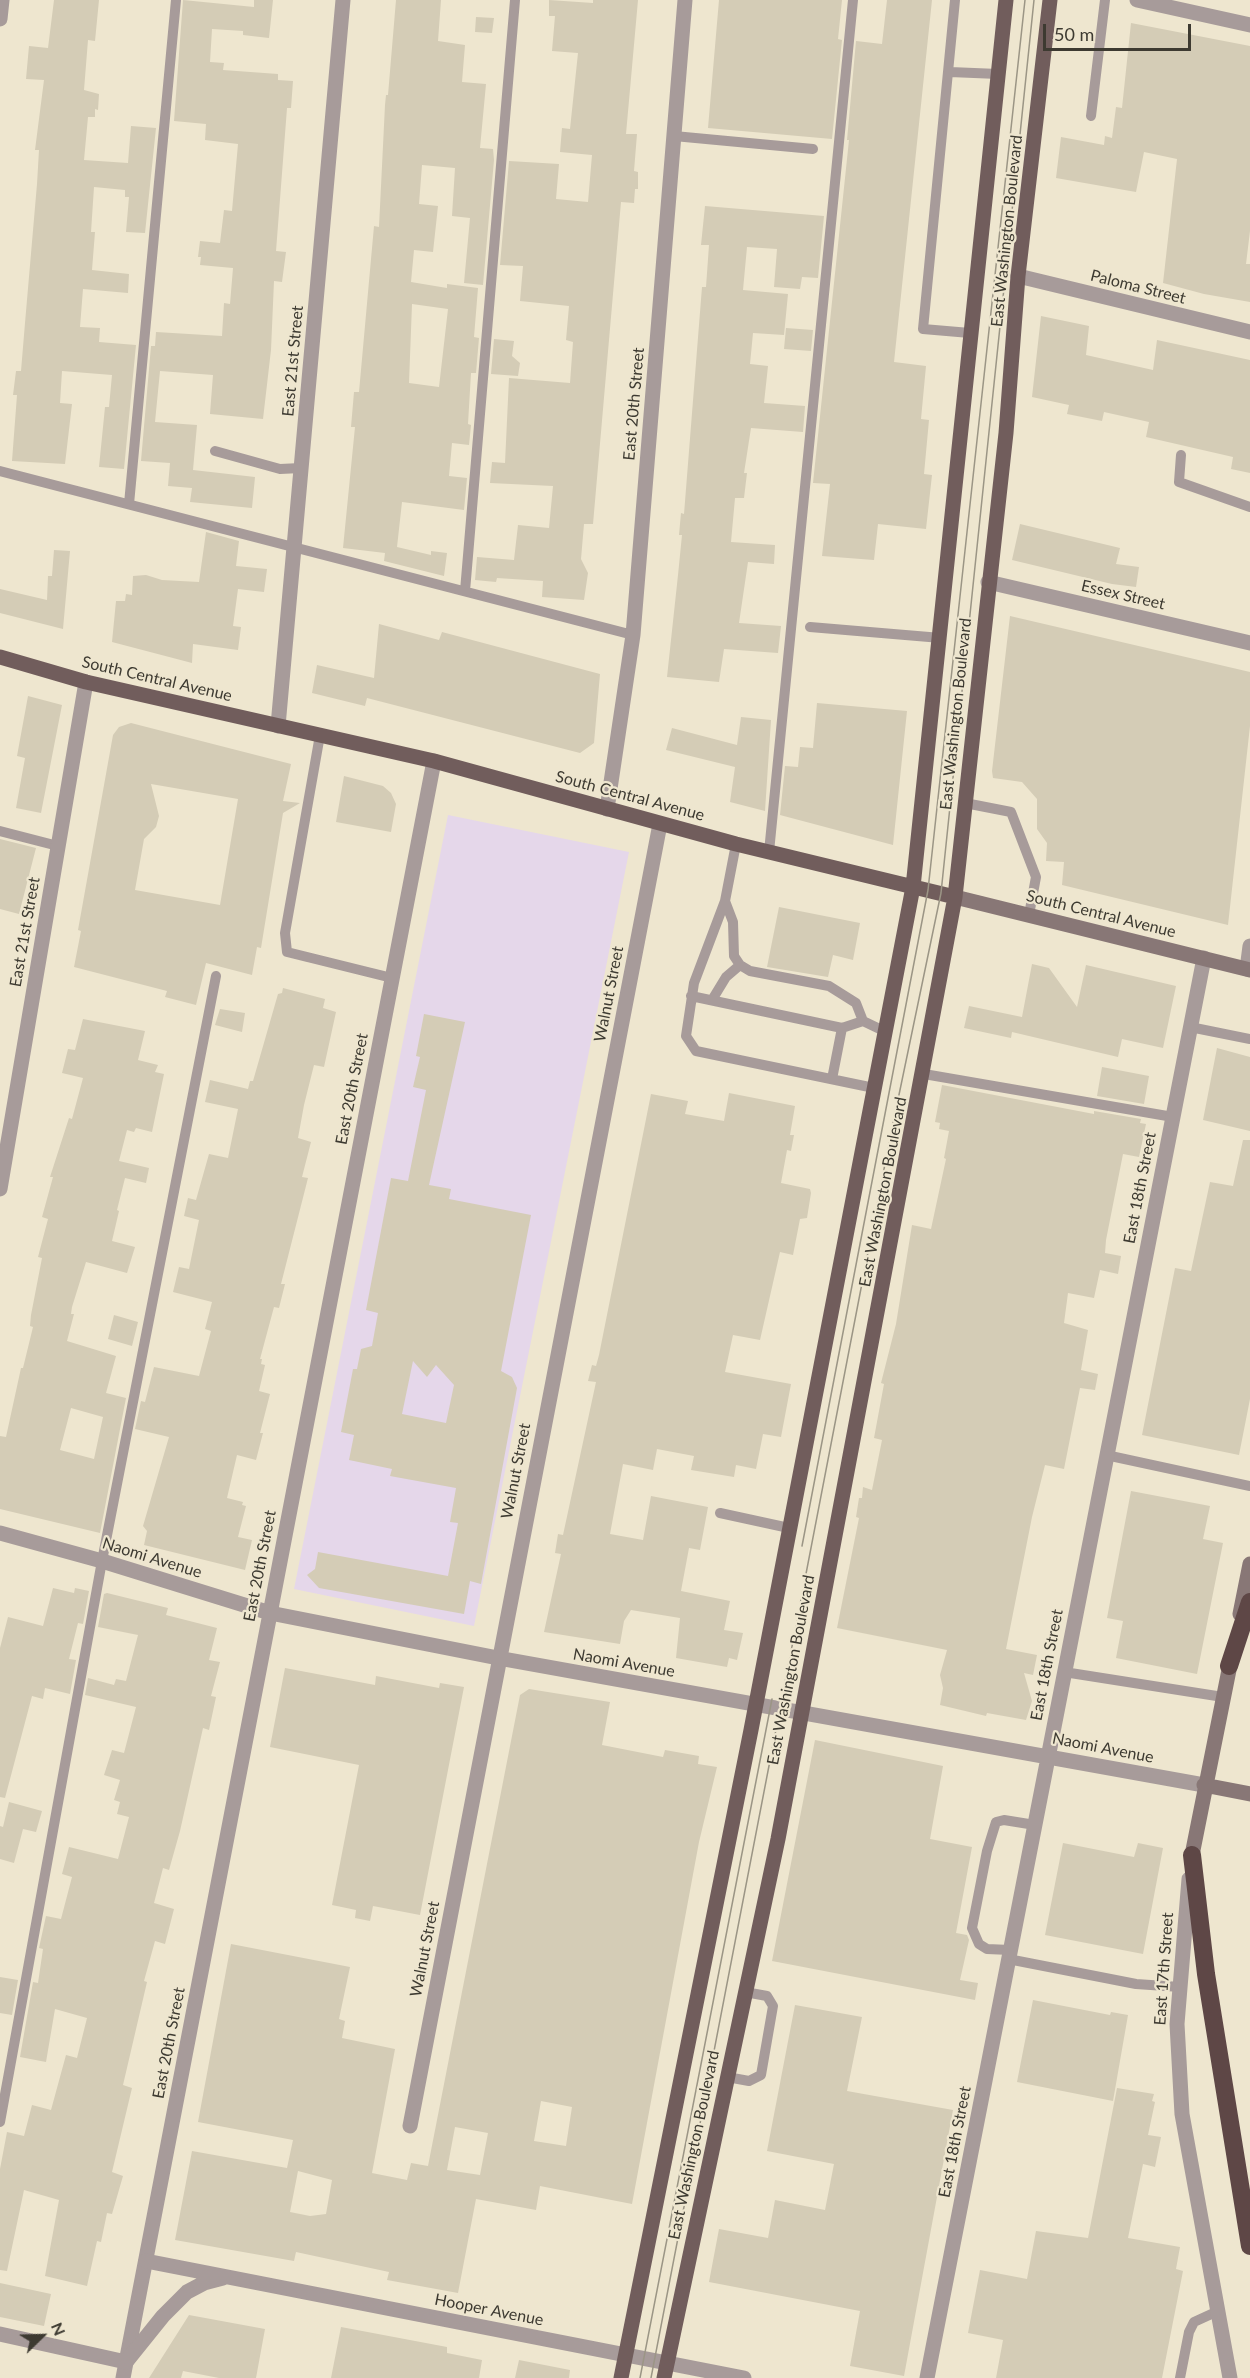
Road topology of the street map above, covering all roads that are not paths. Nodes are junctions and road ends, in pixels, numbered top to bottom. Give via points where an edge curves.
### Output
1 (2, 0) edge
2 (176, 0) edge
3 (343, 0) edge
4 (515, 0) edge
5 (685, 0) edge
6 (853, 0) edge
7 (955, 0) edge
8 (1006, 0) edge
9 (1050, 0) edge
10 (1105, 0) edge
11 (1137, 0) edge
12 (0, 19) edge
13 (1250, 25) edge
14 (950, 72) junction
15 (998, 74) junction
16 (1091, 116) dead end
17 (674, 136) junction
18 (813, 149) dead end
19 (1018, 276) junction
20 (1250, 332) edge
21 (970, 333) junction
22 (214, 451) dead end
23 (1181, 455) dead end
24 (301, 468) junction
25 (0, 471) edge
26 (129, 504) junction
27 (1250, 507) edge
28 (294, 546) junction
29 (988, 582) junction
30 (465, 591) junction
31 (810, 627) dead end
32 (633, 635) junction
33 (941, 638) junction
34 (1250, 643) edge
35 (0, 657) edge
36 (86, 682) junction
37 (278, 726) junction
38 (320, 735) junction
39 (434, 761) junction
40 (965, 803) junction
41 (607, 809) junction
42 (660, 824) junction
43 (0, 831) edge
44 (736, 844) junction
45 (58, 846) junction
46 (769, 852) junction
47 (913, 887) junction
48 (955, 897) junction
49 (725, 901) junction
50 (1029, 915) junction
51 (1250, 946) edge
52 (1204, 958) junction
53 (740, 965) junction
54 (1249, 969) edge
55 (216, 976) dead end
56 (392, 978) junction
57 (691, 996) junction
58 (712, 1000) junction
59 (863, 1021) junction
60 (1190, 1027) junction
61 (842, 1028) junction
62 (886, 1032) junction
63 (1250, 1039) edge
64 (924, 1074) junction
65 (832, 1079) junction
66 (874, 1088) junction
67 (1173, 1117) junction
68 (0, 1189) edge
69 (1106, 1455) junction
70 (1250, 1486) edge
71 (720, 1513) dead end
72 (789, 1528) junction
73 (0, 1533) edge
74 (102, 1561) junction
75 (1250, 1564) edge
76 (1250, 1602) edge
77 (270, 1613) junction
78 (498, 1658) junction
79 (1229, 1666) junction
80 (1064, 1672) junction
81 (1223, 1698) junction
82 (756, 1704) junction
83 (800, 1712) junction
84 (1048, 1756) junction
85 (1204, 1785) junction
86 (1250, 1794) edge
87 (1035, 1825) junction
88 (1192, 1855) junction
89 (1009, 1955) junction
90 (1180, 1987) junction
91 (745, 1992) junction
92 (727, 2077) junction
93 (0, 2122) edge
94 (410, 2126) dead end
95 (1250, 2246) edge
96 (146, 2261) junction
97 (228, 2276) junction
98 (1218, 2311) junction
99 (0, 2334) edge
100 (625, 2355) junction
101 (126, 2362) junction
102 (665, 2370) edge
103 (123, 2378) edge
104 (621, 2378) edge
105 (744, 2378) edge
106 (927, 2378) edge
107 (1180, 2378) edge
108 (1230, 2378) edge

1 - 12 street
2 - 26 lane
3 - 24 street, East 21st Street
4 - 30 lane
5 - 17 street, East 20th Street
6 - 46 lane
7 - 14 lane
8 - 15 main road, East Washington Boulevard
9 - 19 main road, East Washington Boulevard
10 - 16 lane
11 - 13 street
14 - 15 lane
14 - 21 lane via 922,328
15 - 21 main road, East Washington Boulevard
17 - 18 lane
17 - 32 street, East 20th Street
19 - 20 street, Paloma Street
19 - 29 main road, East Washington Boulevard via 1006,433
21 - 33 main road, East Washington Boulevard
22 - 24 lane via 280,469
23 - 27 lane via 1179,482
24 - 28 street, East 21st Street
25 - 26 lane
26 - 28 lane
28 - 30 lane
28 - 37 street, East 21st Street
29 - 34 street, Essex Street
29 - 40 main road, East Washington Boulevard
30 - 32 lane
31 - 33 lane
32 - 41 street, East 20th Street
33 - 47 main road, East Washington Boulevard
35 - 36 main road, South Central Avenue
36 - 37 main road, South Central Avenue
36 - 45 street, East 21st Street
37 - 38 main road, South Central Avenue
38 - 39 main road, South Central Avenue
38 - 56 lane via 285,933 287,952
39 - 41 main road, South Central Avenue
39 - 56 street, East 20th Street
40 - 48 main road, East Washington Boulevard
40 - 50 lane via 1011,812 1036,877
41 - 42 main road, South Central Avenue
42 - 44 main road, South Central Avenue
42 - 78 street, Walnut Street
43 - 45 lane
44 - 46 main road, South Central Avenue
44 - 49 lane
45 - 68 street, East 21st Street
46 - 47 main road, South Central Avenue
47 - 48 main road, South Central Avenue
47 - 62 main road, East Washington Boulevard
48 - 50 main road, South Central Avenue
48 - 64 main road, East Washington Boulevard
49 - 53 lane via 733,922 734,956
49 - 57 lane
50 - 52 main road, South Central Avenue
51 - 54 street
52 - 54 main road, South Central Avenue
52 - 60 street, East 18th Street
53 - 58 lane via 726,977
53 - 59 lane via 750,971 829,986 856,1004
55 - 74 lane
56 - 77 street, East 20th Street
57 - 58 lane
57 - 65 lane via 686,1036 696,1051
58 - 61 lane
59 - 61 lane
59 - 62 lane
60 - 63 lane
60 - 67 street, East 18th Street
61 - 65 lane
62 - 66 main road, East Washington Boulevard
64 - 67 lane
64 - 83 main road, East Washington Boulevard
65 - 66 lane
66 - 72 main road, East Washington Boulevard
67 - 69 street, East 18th Street
69 - 70 lane
69 - 80 street, East 18th Street
71 - 72 lane
72 - 82 main road, East Washington Boulevard
73 - 74 street, Naomi Avenue
74 - 77 street, Naomi Avenue
74 - 93 lane
75 - 79 main road, East 17th Street
76 - 79 highway
77 - 78 street, Naomi Avenue
77 - 96 street, East 20th Street
78 - 82 street, Naomi Avenue
78 - 94 street, Walnut Street
79 - 81 main road, East 17th Street
80 - 81 lane
80 - 84 street, East 18th Street
81 - 85 main road, East 17th Street
82 - 83 street, Naomi Avenue
82 - 100 main road, East Washington Boulevard
83 - 84 street, Naomi Avenue
83 - 91 main road, East Washington Boulevard
84 - 85 street, Naomi Avenue
84 - 87 street, East 18th Street
85 - 86 main road, Naomi Avenue
85 - 88 main road, East 17th Street
87 - 89 street, East 18th Street
87 - 89 lane via 996,1822 987,1851 972,1928 979,1944
88 - 90 street, East 17th Street
88 - 95 highway via 1206,1974
89 - 90 lane via 1136,1984
89 - 106 street, East 18th Street
90 - 98 street, East 17th Street via 1177,2024 1182,2114
91 - 92 main road, East Washington Boulevard
91 - 92 lane via 766,1996 773,2006 761,2075 749,2081
92 - 102 main road, East Washington Boulevard
96 - 97 street, Hooper Avenue
96 - 101 street, East 20th Street
97 - 100 street, Hooper Avenue
97 - 101 street, Hooper Avenue via 187,2292
98 - 107 lane via 1194,2322
98 - 108 street, East 17th Street
99 - 101 street
100 - 102 street, Hooper Avenue
100 - 104 main road, East Washington Boulevard
101 - 103 street, East 20th Street
102 - 105 street, Hooper Avenue

